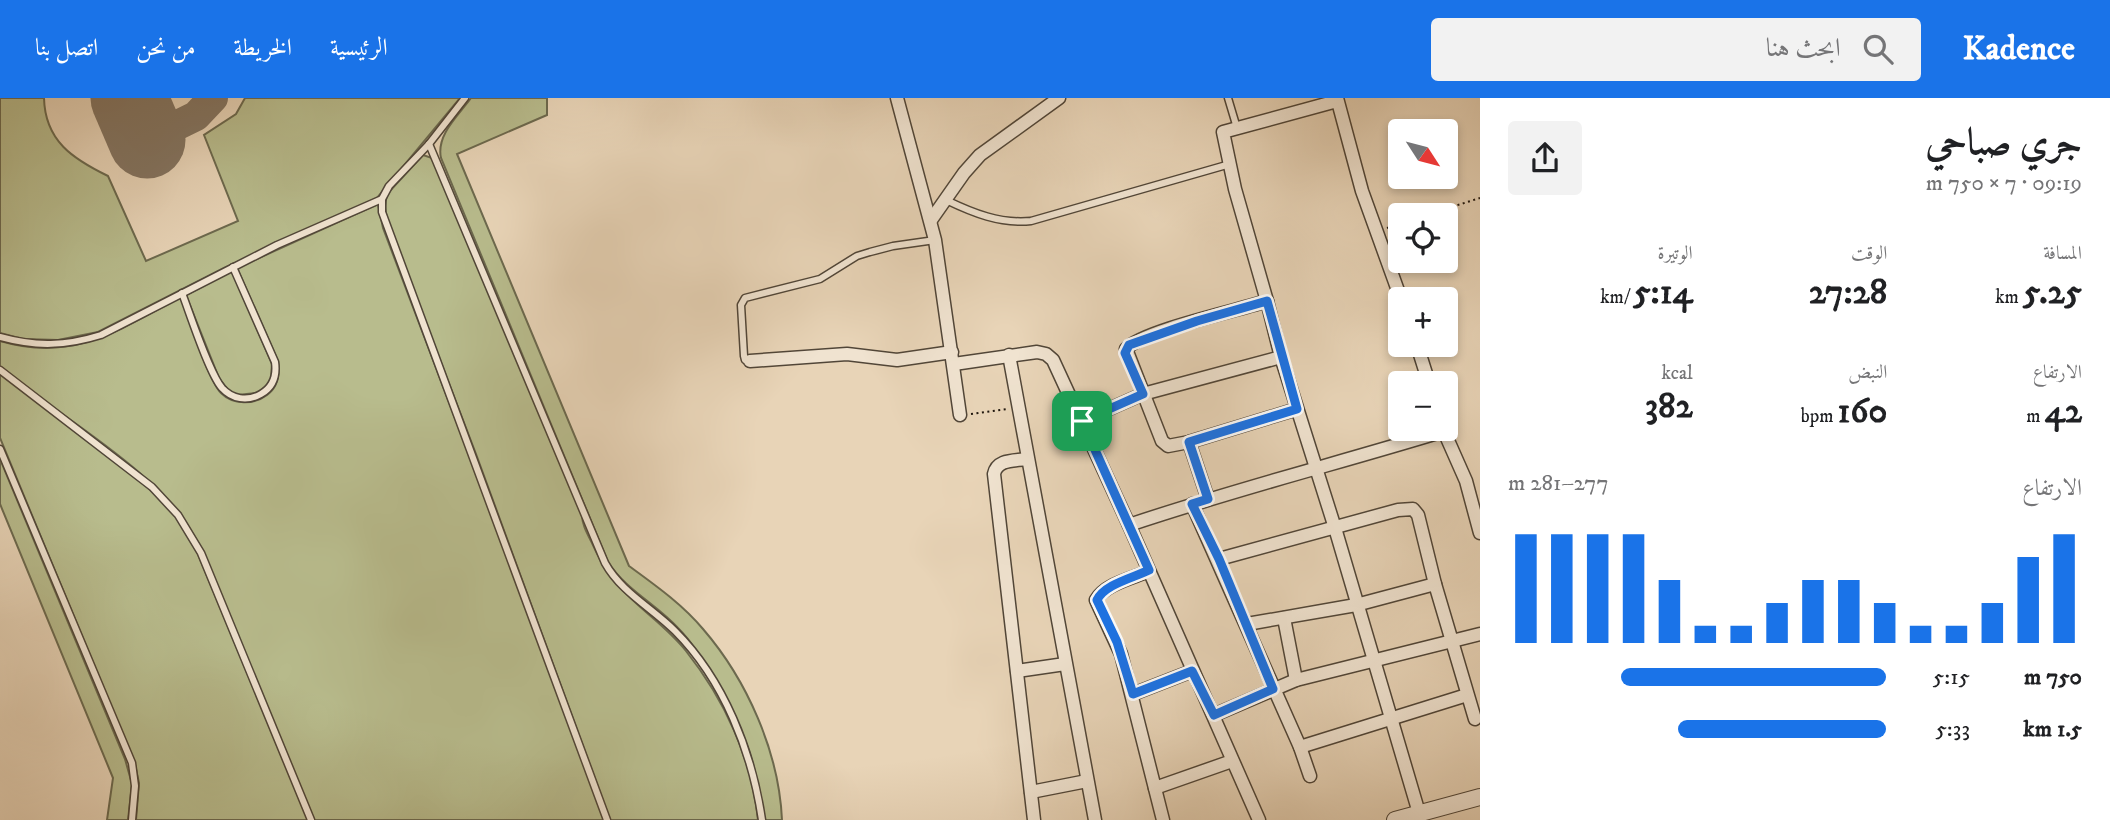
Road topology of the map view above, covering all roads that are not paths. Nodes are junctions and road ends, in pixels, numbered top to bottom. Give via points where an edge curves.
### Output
1 (465, 98) edge
2 (897, 98) edge
3 (1059, 98) edge
4 (1228, 98) edge
5 (1337, 99) edge
6 (1237, 128) junction
7 (429, 144) junction
8 (1230, 164) junction
9 (382, 199) junction
10 (946, 200) junction
11 (931, 220) junction
12 (936, 240) junction
13 (233, 267) junction
14 (1397, 287) edge
15 (182, 293) junction
16 (1267, 301) junction
17 (0, 337) edge
18 (1009, 355) junction
19 (1281, 357) junction
20 (953, 358) junction
21 (750, 361) joint
22 (0, 370) edge
23 (1143, 394) junction
24 (1297, 409) junction
25 (960, 415) road end
26 (1082, 421) junction
27 (1409, 441) edge
28 (1449, 441) edge
29 (1189, 442) junction
30 (0, 449) edge
31 (1026, 459) junction
32 (1317, 470) junction
33 (1208, 499) junction
34 (1192, 504) junction
35 (1129, 524) junction
36 (1335, 528) junction
37 (1480, 533) edge
38 (1219, 559) junction
39 (1149, 570) junction
40 (1435, 584) junction
41 (1356, 605) junction
42 (1284, 618) junction
43 (1247, 624) junction
44 (1480, 634) edge
45 (1451, 641) junction
46 (1372, 661) junction
47 (1065, 664) junction
48 (1017, 671) junction
49 (1192, 671) junction
50 (1296, 680) junction
51 (1273, 689) junction
52 (1133, 694) junction
53 (1467, 695) junction
54 (1214, 715) junction
55 (1390, 719) junction
56 (1475, 719) dead end
57 (1300, 747) junction
58 (1233, 761) junction
59 (1310, 776) dead end
60 (1087, 781) junction
61 (1155, 788) junction
62 (1031, 792) junction
63 (1480, 797) edge
64 (1419, 813) junction
65 (132, 820) edge
66 (311, 820) edge
67 (607, 820) edge
68 (762, 820) edge
69 (1034, 820) edge
70 (1095, 820) edge
71 (1163, 820) edge
72 (1259, 820) edge
73 (1395, 820) edge

1 - 7 lane
2 - 11 street
3 - 10 street via 980,155
4 - 6 lane
5 - 6 street
5 - 14 street via 1362,191
6 - 8 street via 1223,132
7 - 9 lane
7 - 68 lane via 605,563 619,583 677,633 705,670 745,748
8 - 10 lane via 1031,221 987,217
8 - 16 street
9 - 13 lane
9 - 67 lane via 386,227
10 - 11 street
11 - 12 street
12 - 20 street
12 - 21 lane via 870,252 820,279 746,298 741,305 744,356
13 - 15 lane
13 - 15 lane via 275,362 270,388 258,396 237,398 221,387
15 - 17 lane via 108,331 70,344
16 - 19 street
16 - 23 street via 1129,345 1125,353
18 - 20 street
18 - 26 street via 1037,352 1050,357
18 - 31 street
19 - 23 street
19 - 24 street
20 - 21 street via 897,360 847,354
20 - 25 street
22 - 66 lane via 152,487 178,515 201,553
23 - 26 street
23 - 29 street via 1163,443
24 - 29 street
24 - 32 street
26 - 35 street
27 - 32 street
28 - 37 street
29 - 33 street
30 - 65 lane via 132,763
31 - 47 street
31 - 48 street via 1000,464 995,471
32 - 33 street
32 - 36 street
33 - 34 street
34 - 35 street
34 - 38 street
35 - 39 street
36 - 38 street
36 - 40 street via 1413,509
36 - 41 street
38 - 43 street
39 - 49 street
39 - 52 street via 1109,589 1097,600 1117,642
40 - 41 street
40 - 45 street
41 - 42 street
41 - 46 street
42 - 43 street
42 - 50 street
43 - 51 street
44 - 45 street
45 - 46 street
45 - 53 street
46 - 50 street
46 - 55 street
47 - 48 street
47 - 60 street
48 - 62 street
49 - 52 street
49 - 54 street
50 - 51 street
51 - 54 street
51 - 57 street
52 - 61 street
53 - 55 street
53 - 56 street
54 - 58 street
55 - 57 street
55 - 64 street
57 - 59 street
58 - 61 street
58 - 72 street
60 - 62 street
60 - 70 street
61 - 71 street
62 - 69 street
63 - 64 street
64 - 73 street

